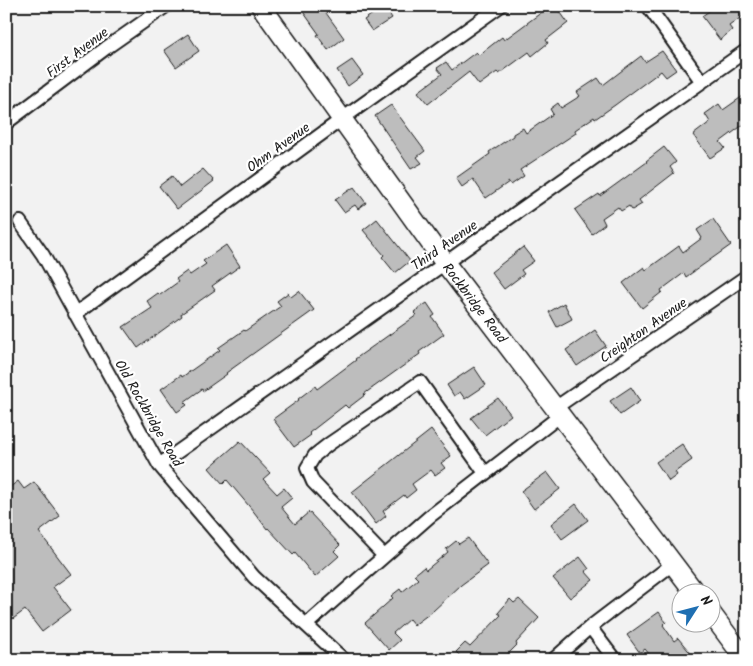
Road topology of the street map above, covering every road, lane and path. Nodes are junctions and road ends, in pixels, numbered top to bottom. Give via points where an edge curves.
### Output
1 (166, 6) edge
2 (261, 6) edge
3 (500, 6) edge
4 (648, 6) edge
5 (747, 50) edge
6 (702, 82) junction
7 (342, 119) junction
8 (6, 123) edge
9 (20, 222) dead end
10 (445, 263) junction
11 (747, 276) edge
12 (75, 314) junction
13 (558, 412) junction
14 (159, 465) junction
15 (486, 473) junction
16 (384, 556) junction
17 (674, 563) junction
18 (689, 584) edge
19 (306, 625) junction
20 (720, 625) edge
21 (590, 627) junction
22 (344, 660) edge
23 (554, 660) edge
24 (615, 660) edge
25 (746, 660) edge

1 - 8 street, First Avenue
2 - 7 street, Rockbridge Road
3 - 7 street, Ohm Avenue
4 - 6 street
5 - 6 street, Third Avenue
6 - 10 street, Third Avenue
7 - 10 street, Rockbridge Road
7 - 12 street, Ohm Avenue
9 - 12 street, Old Rockbridge Road via 43,255
10 - 13 street, Rockbridge Road
10 - 14 street, Third Avenue
11 - 13 street, Creighton Avenue
12 - 14 street, Old Rockbridge Road
13 - 15 street, Creighton Avenue
13 - 17 street, Rockbridge Road
14 - 19 street, Old Rockbridge Road via 254,577
15 - 16 street, Creighton Avenue
15 - 16 street via 420,382 315,455 307,468 313,482
16 - 19 street, Creighton Avenue
17 - 18 street, Rockbridge Road
17 - 21 street
19 - 22 street, Old Rockbridge Road
20 - 25 street
21 - 23 street
21 - 24 street

